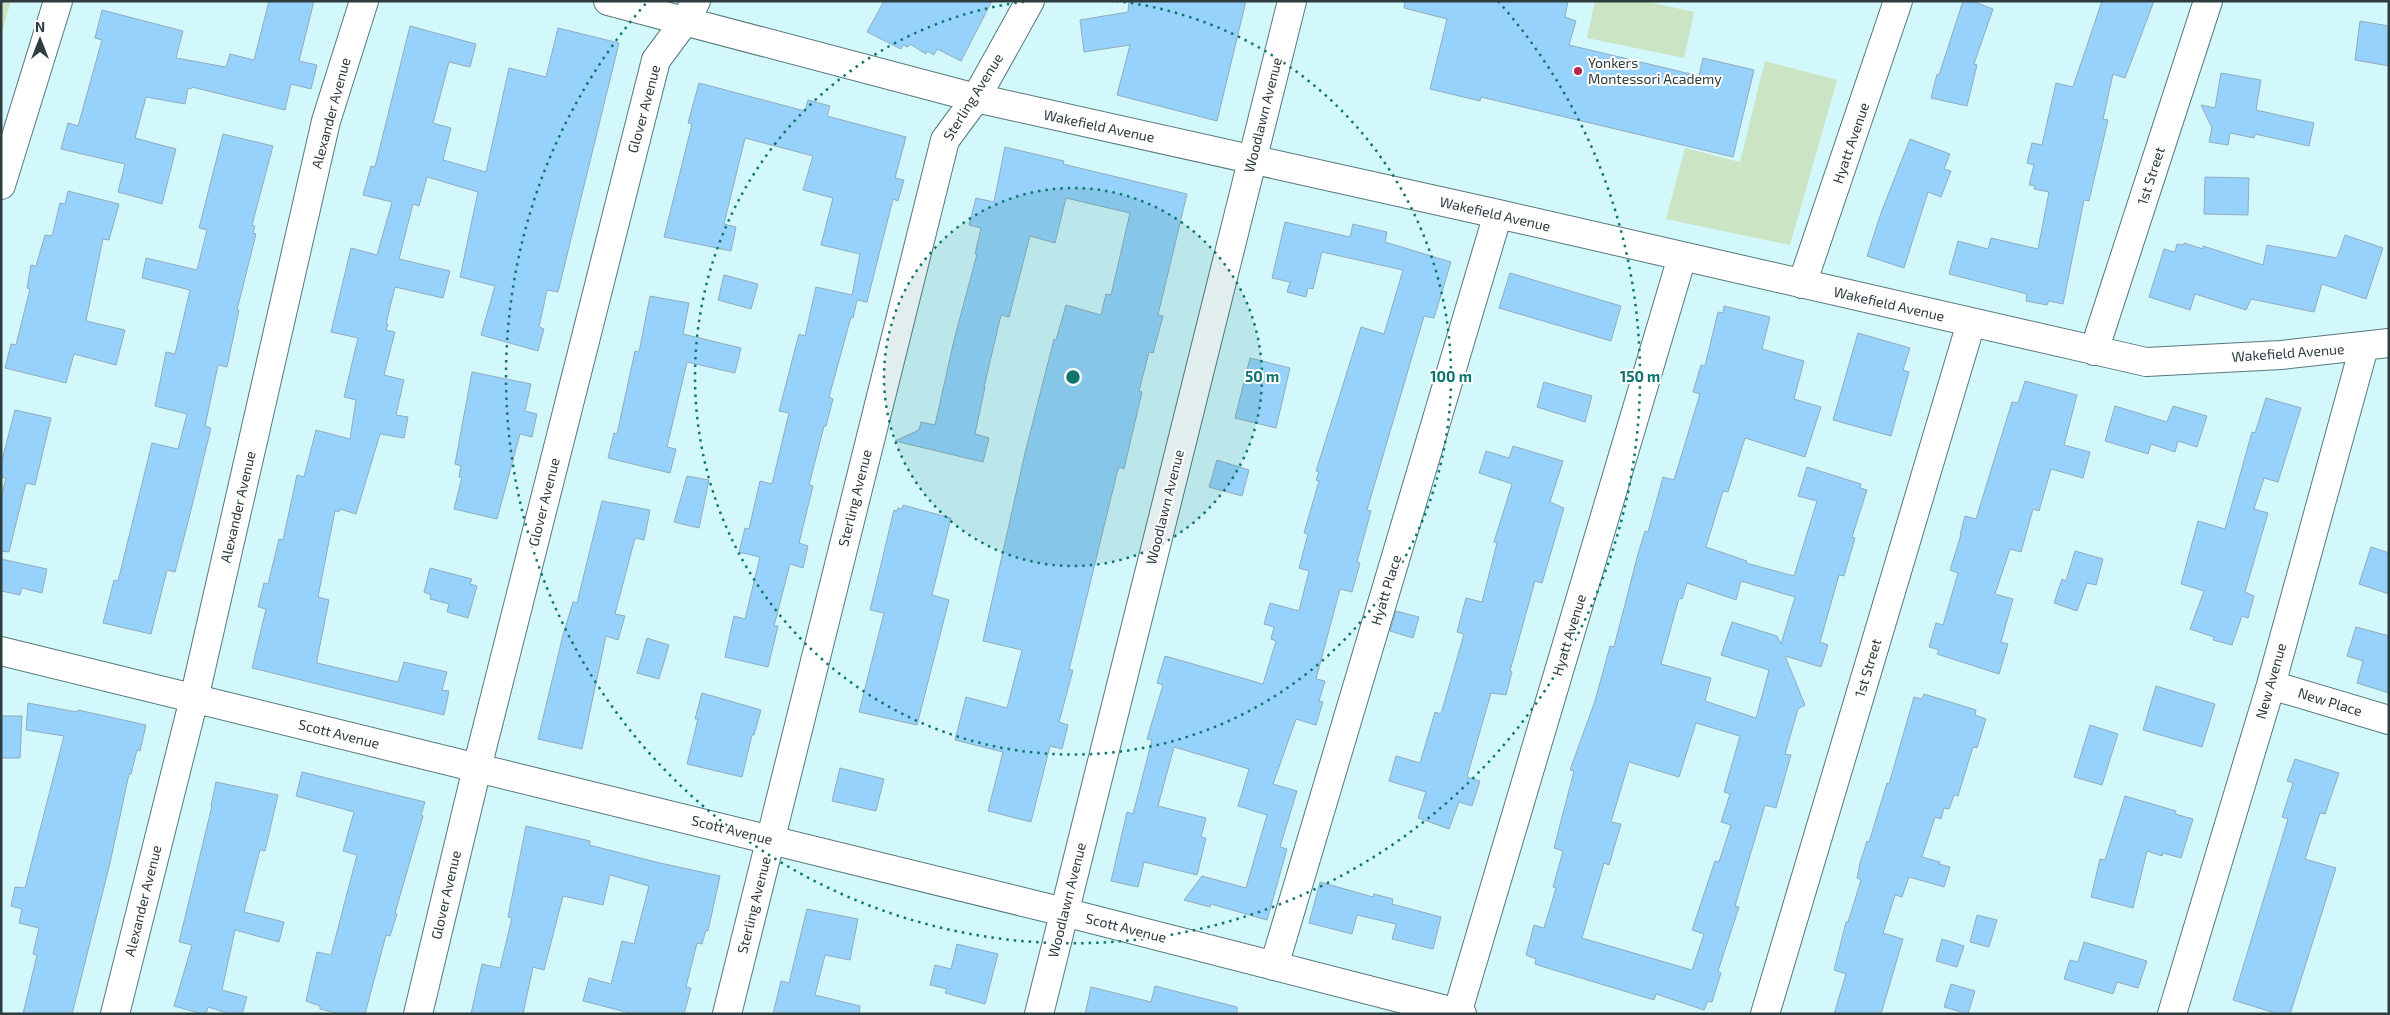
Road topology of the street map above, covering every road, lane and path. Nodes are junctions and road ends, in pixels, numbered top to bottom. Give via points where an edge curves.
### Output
1 (58, 1) edge
2 (364, 1) edge
3 (608, 1) edge
4 (1030, 1) edge
5 (1292, 1) edge
6 (1898, 1) edge
7 (2208, 1) edge
8 (691, 11) edge
9 (976, 98) junction
10 (1252, 160) junction
11 (1, 185) edge
12 (1498, 214) junction
13 (1682, 257) junction
14 (1802, 284) junction
15 (1971, 323) junction
16 (2376, 345) edge
17 (2094, 351) junction
18 (1, 651) edge
19 (2271, 685) junction
20 (194, 699) junction
21 (2389, 720) edge
22 (477, 768) junction
23 (770, 840) junction
24 (1064, 912) junction
25 (1274, 966) junction
26 (1459, 1013) edge
27 (115, 1014) edge
28 (418, 1014) edge
29 (727, 1014) edge
30 (1039, 1014) edge
31 (1765, 1014) edge
32 (2172, 1014) edge

1 - 11 street
2 - 20 street, Alexander Avenue via 326,121
3 - 8 street, Wakefield Avenue
4 - 9 street, Sterling Avenue
5 - 10 street, Woodlawn Avenue
6 - 14 street, Hyatt Avenue
7 - 17 street, 1st Street
8 - 9 street, Wakefield Avenue
8 - 22 street, Glover Avenue via 656,60
9 - 10 street, Wakefield Avenue
9 - 23 street, Sterling Avenue via 945,140
10 - 12 street, Wakefield Avenue
10 - 24 street, Woodlawn Avenue
12 - 13 street, Wakefield Avenue
12 - 25 street, Hyatt Place
13 - 14 street, Wakefield Avenue
13 - 26 street, Hyatt Avenue
14 - 15 street, Wakefield Avenue
15 - 17 street, Wakefield Avenue
15 - 31 street, 1st Street
16 - 17 street, Wakefield Avenue via 2281,355 2146,362
16 - 19 street, New Avenue
18 - 20 street, Scott Avenue
19 - 21 street, New Place
19 - 32 street, New Avenue
20 - 22 street, Scott Avenue
20 - 27 street, Alexander Avenue
22 - 23 street, Scott Avenue
22 - 28 street, Glover Avenue
23 - 24 street, Scott Avenue
23 - 29 street, Sterling Avenue
24 - 25 street, Scott Avenue
24 - 30 street, Woodlawn Avenue
25 - 26 street, Scott Avenue

